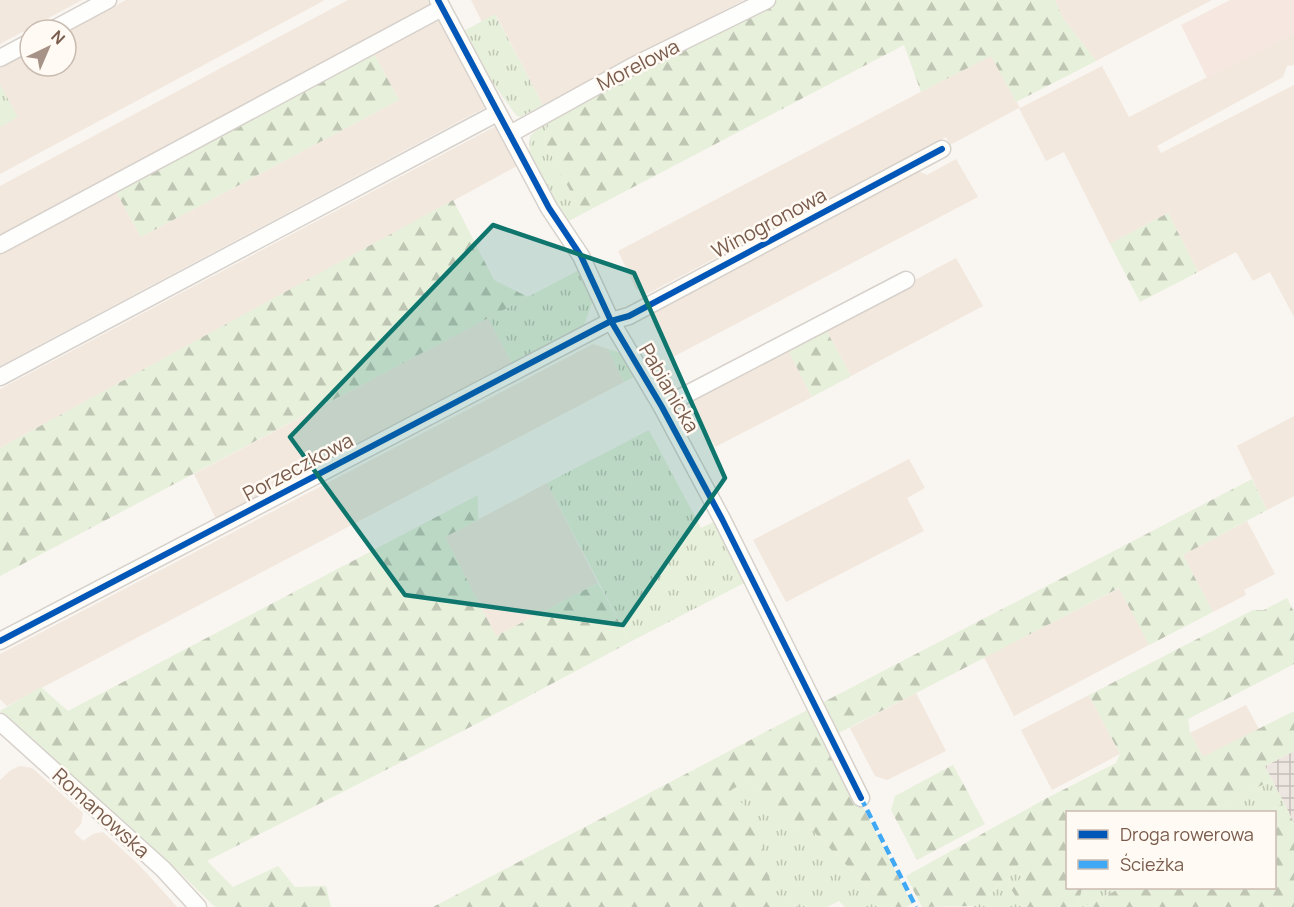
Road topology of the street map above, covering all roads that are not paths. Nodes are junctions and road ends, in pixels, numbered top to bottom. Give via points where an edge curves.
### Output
1 (108, 0) edge
2 (767, 0) edge
3 (440, 4) edge
4 (74, 18) edge
5 (18, 48) edge
6 (0, 58) edge
7 (497, 113) junction
8 (510, 134) junction
9 (942, 149) dead end
10 (0, 245) edge
11 (906, 280) dead end
12 (611, 321) junction
13 (0, 377) edge
14 (662, 407) junction
15 (0, 641) edge
16 (0, 722) edge
17 (861, 798) dead end
18 (198, 907) edge

1 - 4 street
2 - 8 street, Morelowa via 633,66
3 - 7 street, Pabianicka
3 - 10 street
5 - 6 street
7 - 8 street, Pabianicka
7 - 13 street
8 - 12 street, Pabianicka via 549,208 580,256
9 - 12 street, Winogronowa via 629,316
11 - 14 street
12 - 14 street, Pabianicka
12 - 15 street, Porzeczkowa
14 - 17 street, Pabianicka
16 - 18 street, Romanowska via 163,869

